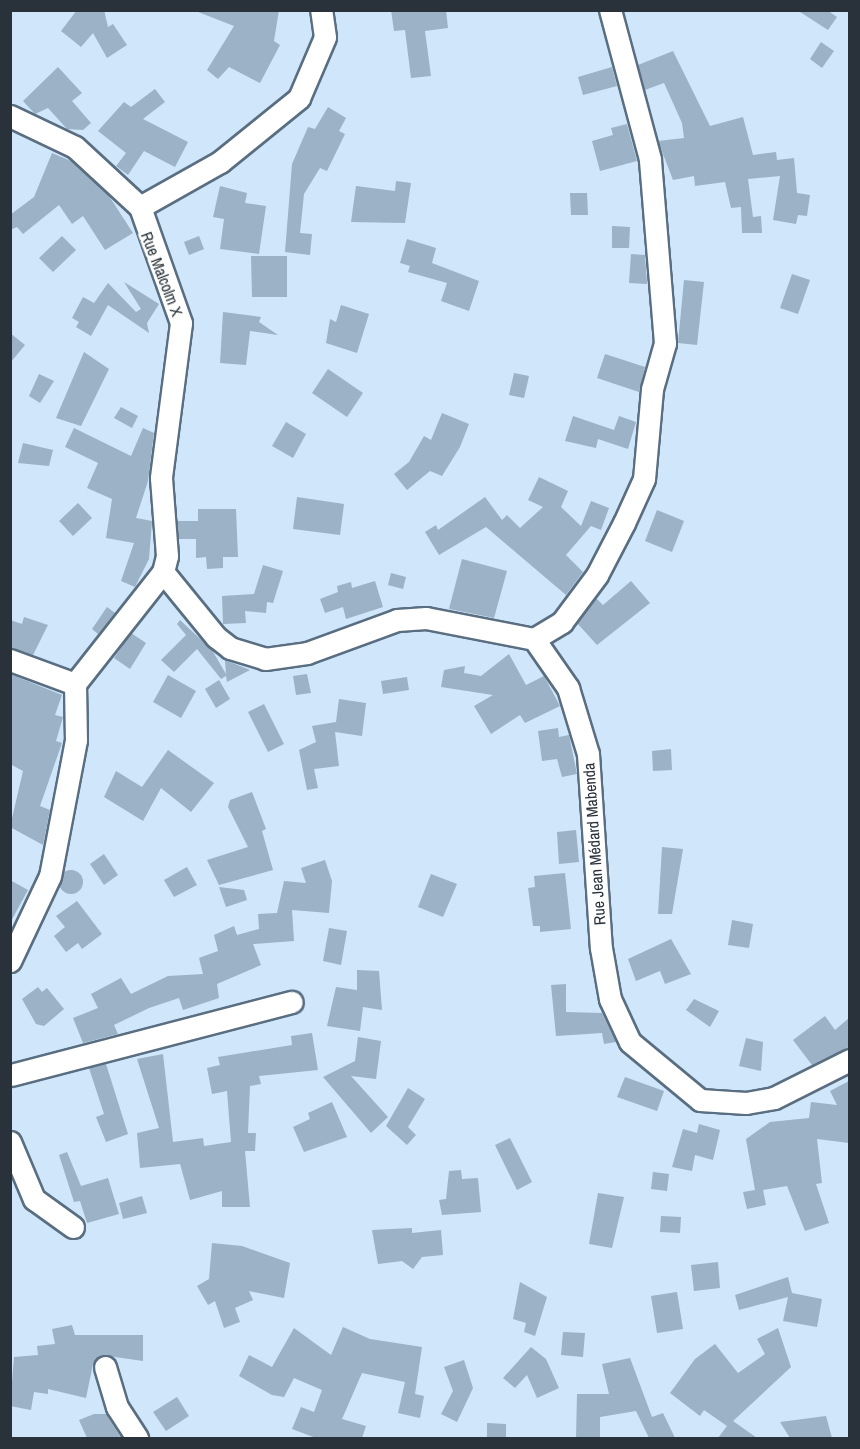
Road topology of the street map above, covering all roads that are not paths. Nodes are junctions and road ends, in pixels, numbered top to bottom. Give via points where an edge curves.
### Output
1 (321, 10) edge
2 (610, 10) edge
3 (10, 116) edge
4 (140, 207) junction
5 (163, 572) junction
6 (534, 639) junction
7 (10, 660) edge
8 (75, 684) junction
9 (10, 961) edge
10 (292, 1002) dead end
11 (849, 1060) edge
12 (11, 1075) edge
13 (10, 1083) edge
14 (10, 1142) edge
15 (73, 1227) dead end
16 (105, 1367) dead end
17 (137, 1438) edge

1 - 4 street via 325,37 299,98 220,162
2 - 6 street via 650,159 665,343 652,389 644,478 597,575 562,622
3 - 4 street, Rue Malcolm X via 75,147
4 - 5 street, Rue Malcolm X via 181,323 161,478 167,556
5 - 6 street via 216,637 230,648 265,659 308,652 397,620 426,618
5 - 8 street
6 - 11 street, Rue Jean Médard Mabenda via 568,688 588,754 601,948 610,999 630,1042 700,1100 746,1103 774,1098
7 - 8 street
8 - 9 street via 76,740 50,876
10 - 12 street
12 - 13 street
14 - 15 street via 34,1199
16 - 17 street via 117,1407

